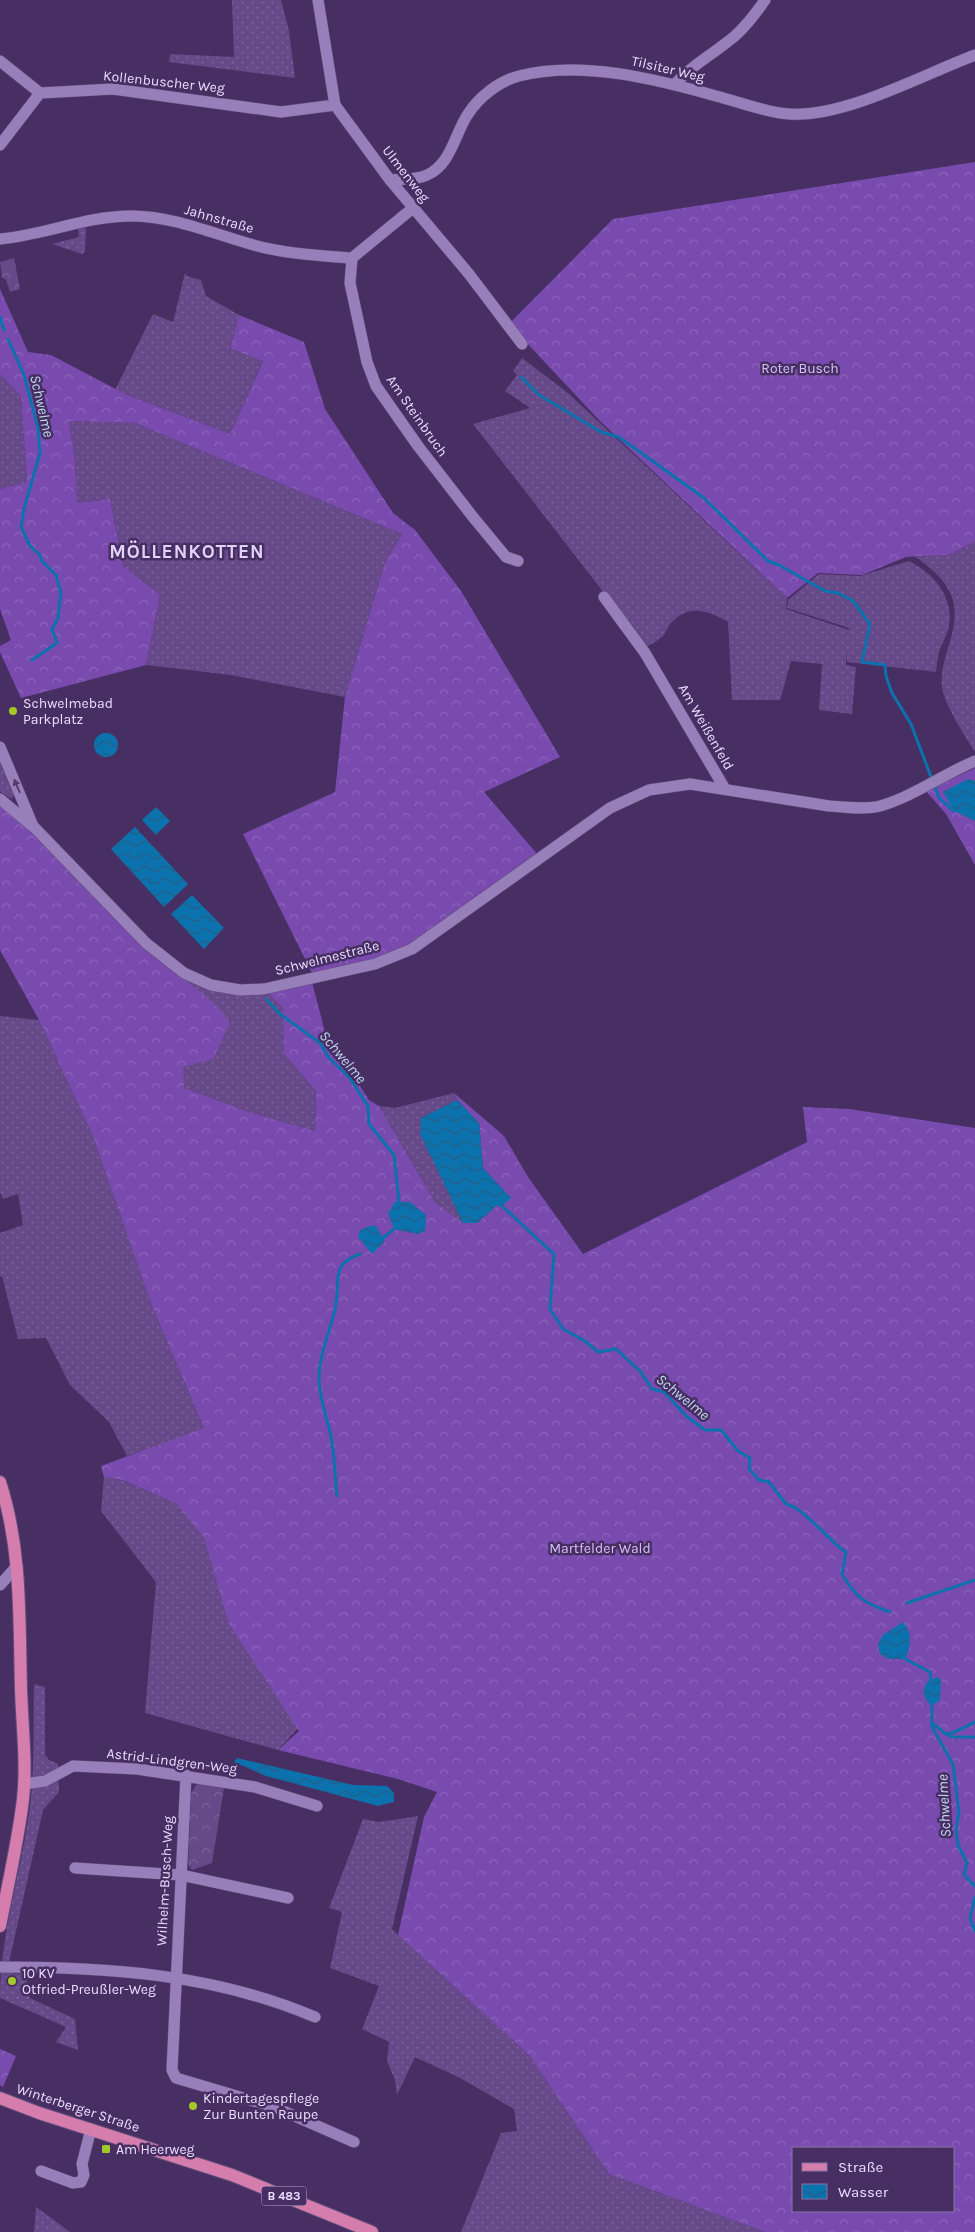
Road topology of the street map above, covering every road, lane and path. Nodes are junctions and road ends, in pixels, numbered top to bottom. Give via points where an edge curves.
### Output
1 (318, 0) edge
2 (765, 0) edge
3 (975, 55) edge
4 (0, 61) edge
5 (675, 84) junction
6 (40, 93) junction
7 (334, 105) junction
8 (0, 144) edge
9 (390, 180) junction
10 (413, 208) junction
11 (0, 239) edge
12 (352, 258) junction
13 (522, 344) dead end
14 (518, 561) dead end
15 (604, 596) dead end
16 (0, 747) edge
17 (975, 761) edge
18 (725, 789) junction
19 (0, 798) edge
20 (33, 826) junction
21 (0, 1482) edge
22 (17, 1566) junction
23 (0, 1585) edge
24 (186, 1775) junction
25 (24, 1784) junction
26 (317, 1806) dead end
27 (75, 1868) dead end
28 (181, 1875) junction
29 (288, 1898) dead end
30 (0, 1926) edge
31 (0, 1967) edge
32 (175, 1977) junction
33 (315, 2017) dead end
34 (0, 2098) edge
35 (91, 2129) junction
36 (354, 2142) dead end
37 (41, 2172) dead end
38 (372, 2232) edge

1 - 7 street, Ulmenweg
2 - 5 street via 728,42 689,68
3 - 5 street, Tilsiter Weg via 854,104 809,114 768,110
4 - 6 street
5 - 9 street, Tilsiter Weg via 599,72 543,72 516,76 483,96 468,114 450,152 438,168 426,176
6 - 7 street, Kollenbuscher Weg via 113,89 281,112
6 - 8 street
7 - 9 street, Ulmenweg
9 - 10 street, Ulmenweg
10 - 12 street
10 - 13 street, Ulmenweg
11 - 12 street, Jahnstraße via 97,219 132,216 183,223 290,253
12 - 14 street, Am Steinbruch via 350,283 367,362 376,386 473,517 506,556
15 - 18 street, Am Weißenfeld via 645,652
20 -> 16 street, Schwelmestraße
17 - 18 street, Am Weißenfeld via 879,806 847,807
18 - 20 street, Schwelmestraße via 690,784 649,790 610,808 412,948 375,964 264,989 240,990 211,985 184,973 146,943
19 - 20 street
21 - 22 main road via 10,1518
22 - 23 street
22 - 25 main road
24 - 25 street, Astrid-Lindgren-Weg via 73,1766 45,1781
24 - 26 street, Astrid-Lindgren-Weg via 255,1787
24 - 28 street, Wilhelm-Busch-Weg
25 - 30 main road via 20,1824
27 - 28 street
28 - 29 street
28 - 32 street, Wilhelm-Busch-Weg
31 - 32 street via 97,1968
32 - 33 street via 252,1994 287,2004
32 - 36 street, Wilhelm-Busch-Weg via 172,2070 176,2078 274,2107
34 - 35 main road, Winterberger Straße / B 483
35 - 37 street via 81,2182 73,2183
35 - 38 main road, Winterberger Straße / B 483 via 232,2175

